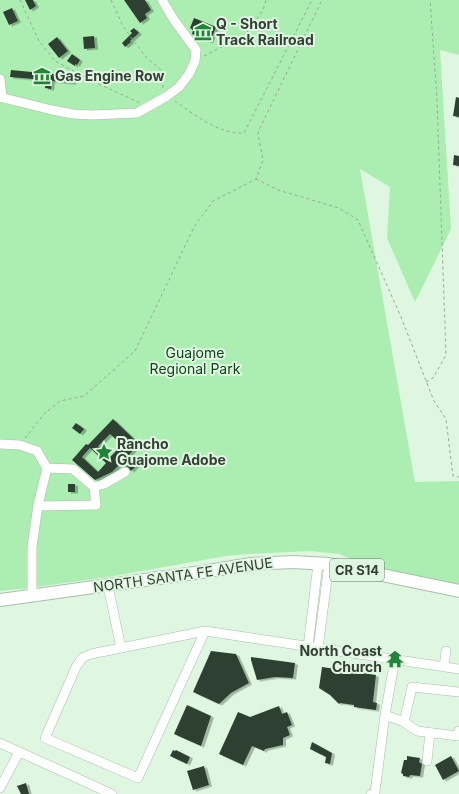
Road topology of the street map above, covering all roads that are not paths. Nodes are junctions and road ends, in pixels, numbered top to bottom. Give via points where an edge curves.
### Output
1 (162, 0) edge
2 (0, 79) edge
3 (1, 97) edge
4 (0, 444) edge
5 (47, 468) junction
6 (125, 472) dead end
7 (94, 487) junction
8 (38, 506) junction
9 (324, 564) junction
10 (108, 586) junction
11 (459, 592) edge
12 (32, 596) junction
13 (0, 600) edge
14 (204, 632) junction
15 (308, 647) junction
16 (121, 648) junction
17 (318, 648) junction
18 (446, 651) dead end
19 (395, 659) junction
20 (444, 667) junction
21 (459, 669) edge
22 (459, 692) edge
23 (385, 715) junction
24 (404, 722) junction
25 (459, 731) edge
26 (430, 732) junction
27 (0, 743) edge
28 (19, 752) junction
29 (427, 761) dead end
30 (0, 788) edge
31 (112, 794) edge
32 (371, 794) edge

1 - 3 street via 196,50 189,74 168,96 137,113 93,115 52,110
2 - 3 street
4 - 5 street via 20,445 37,451
5 - 7 street via 73,469
5 - 8 street
6 - 7 street
7 - 8 street via 96,505
8 - 12 street via 32,547
9 - 10 main road, NORTH SANTA FE AVENUE / CR S14 via 251,564
9 - 11 main road, NORTH SANTA FE AVENUE / CR S14
9 - 15 street
9 - 17 street
10 - 12 main road, NORTH SANTA FE AVENUE / CR S14
10 - 16 street
12 - 13 main road, NORTH SANTA FE AVENUE / CR S14
14 - 15 street
14 - 16 street
14 - 16 street via 138,778 45,738 82,658
15 - 17 street
17 - 19 street
18 - 20 street
19 - 20 street
19 - 23 street
20 - 21 street
22 - 24 street via 412,687
23 - 24 street
23 - 32 street via 380,725 375,792
24 - 26 street via 417,731
25 - 26 street via 458,736
26 - 29 street
27 - 28 street
28 - 30 street
28 - 31 street

